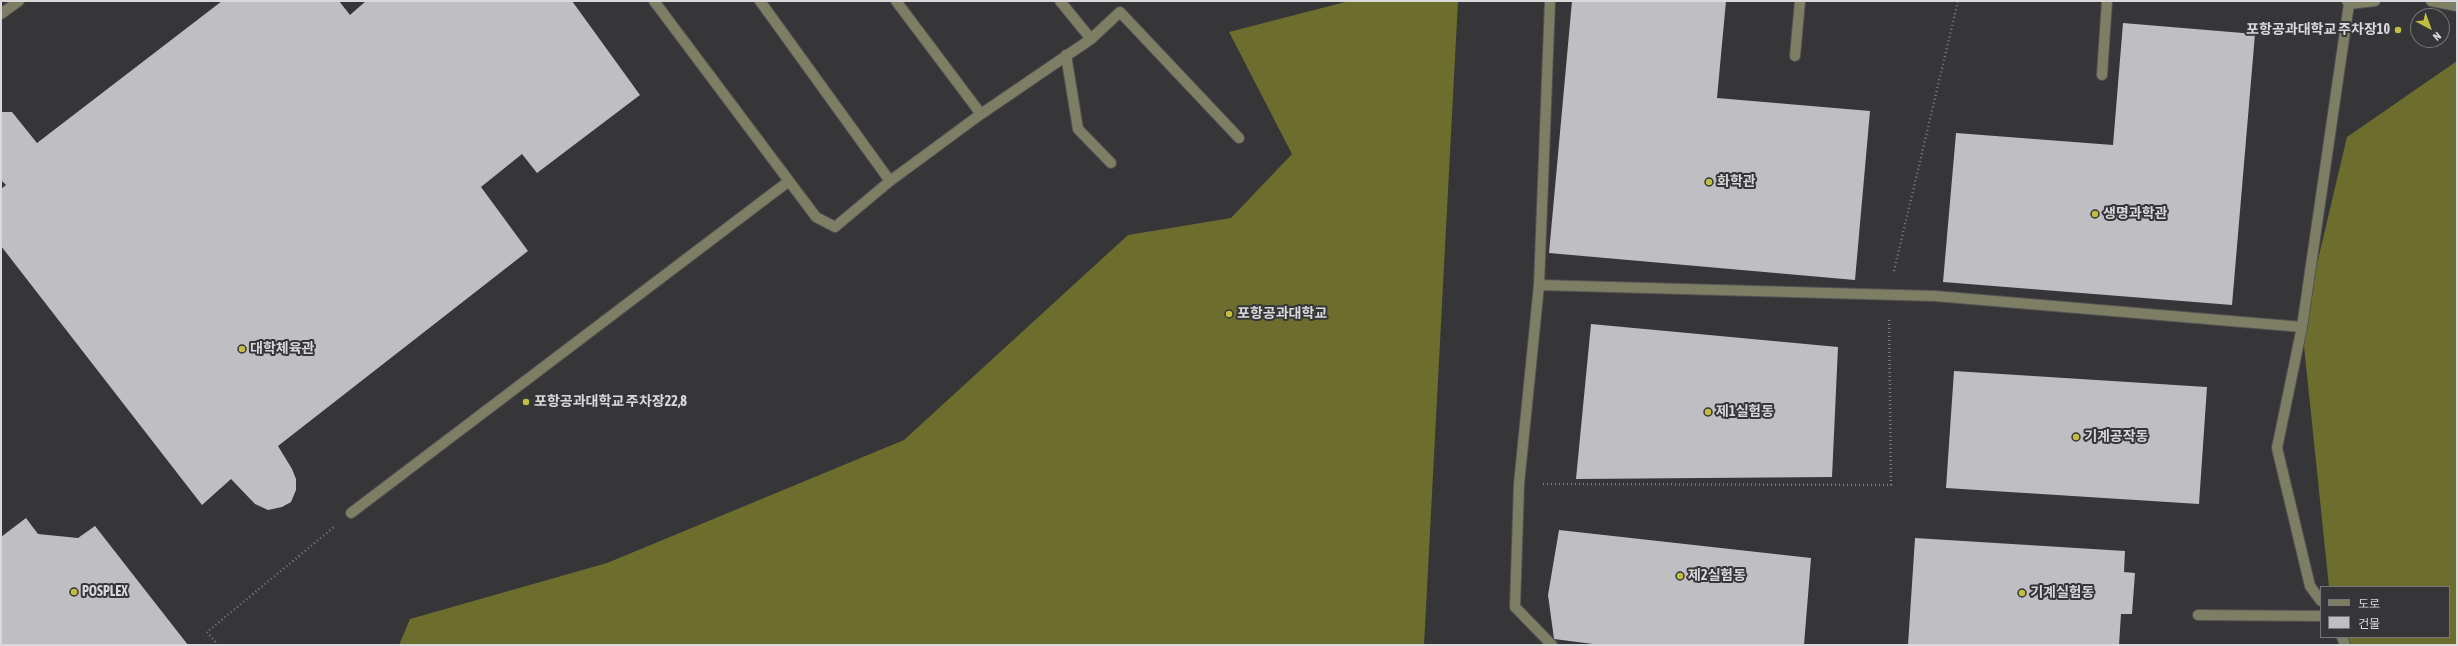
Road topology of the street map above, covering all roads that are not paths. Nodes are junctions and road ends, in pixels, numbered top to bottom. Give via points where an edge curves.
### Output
1 (19, 1) edge
2 (654, 1) edge
3 (760, 1) edge
4 (896, 1) edge
5 (1060, 1) edge
6 (1550, 1) edge
7 (1800, 1) edge
8 (2107, 1) edge
9 (2375, 1) edge
10 (2431, 1) edge
11 (2348, 2) edge
12 (2457, 6) edge
13 (1, 14) edge
14 (1091, 39) junction
15 (1066, 55) junction
16 (1795, 56) dead end
17 (2102, 75) dead end
18 (981, 114) junction
19 (1239, 138) dead end
20 (1111, 163) dead end
21 (789, 181) junction
22 (890, 181) junction
23 (1539, 285) junction
24 (2302, 327) junction
25 (351, 513) road end
26 (2320, 600) edge
27 (2198, 615) dead end
28 (2320, 616) edge
29 (1552, 645) edge

1 - 13 street
2 - 21 street
3 - 22 street
4 - 18 street
5 - 14 street
6 - 23 street
7 - 16 street
8 - 17 street
9 - 11 street
10 - 12 street
11 - 24 street
14 - 15 street
14 - 19 street via 1120,12
15 - 18 street
15 - 20 street via 1078,129
18 - 22 street
21 - 22 street via 816,217 836,227
21 - 25 street
23 - 24 street via 1943,296
23 - 29 street via 1519,484 1515,607
24 - 26 street via 2277,448 2310,586
27 - 28 street

